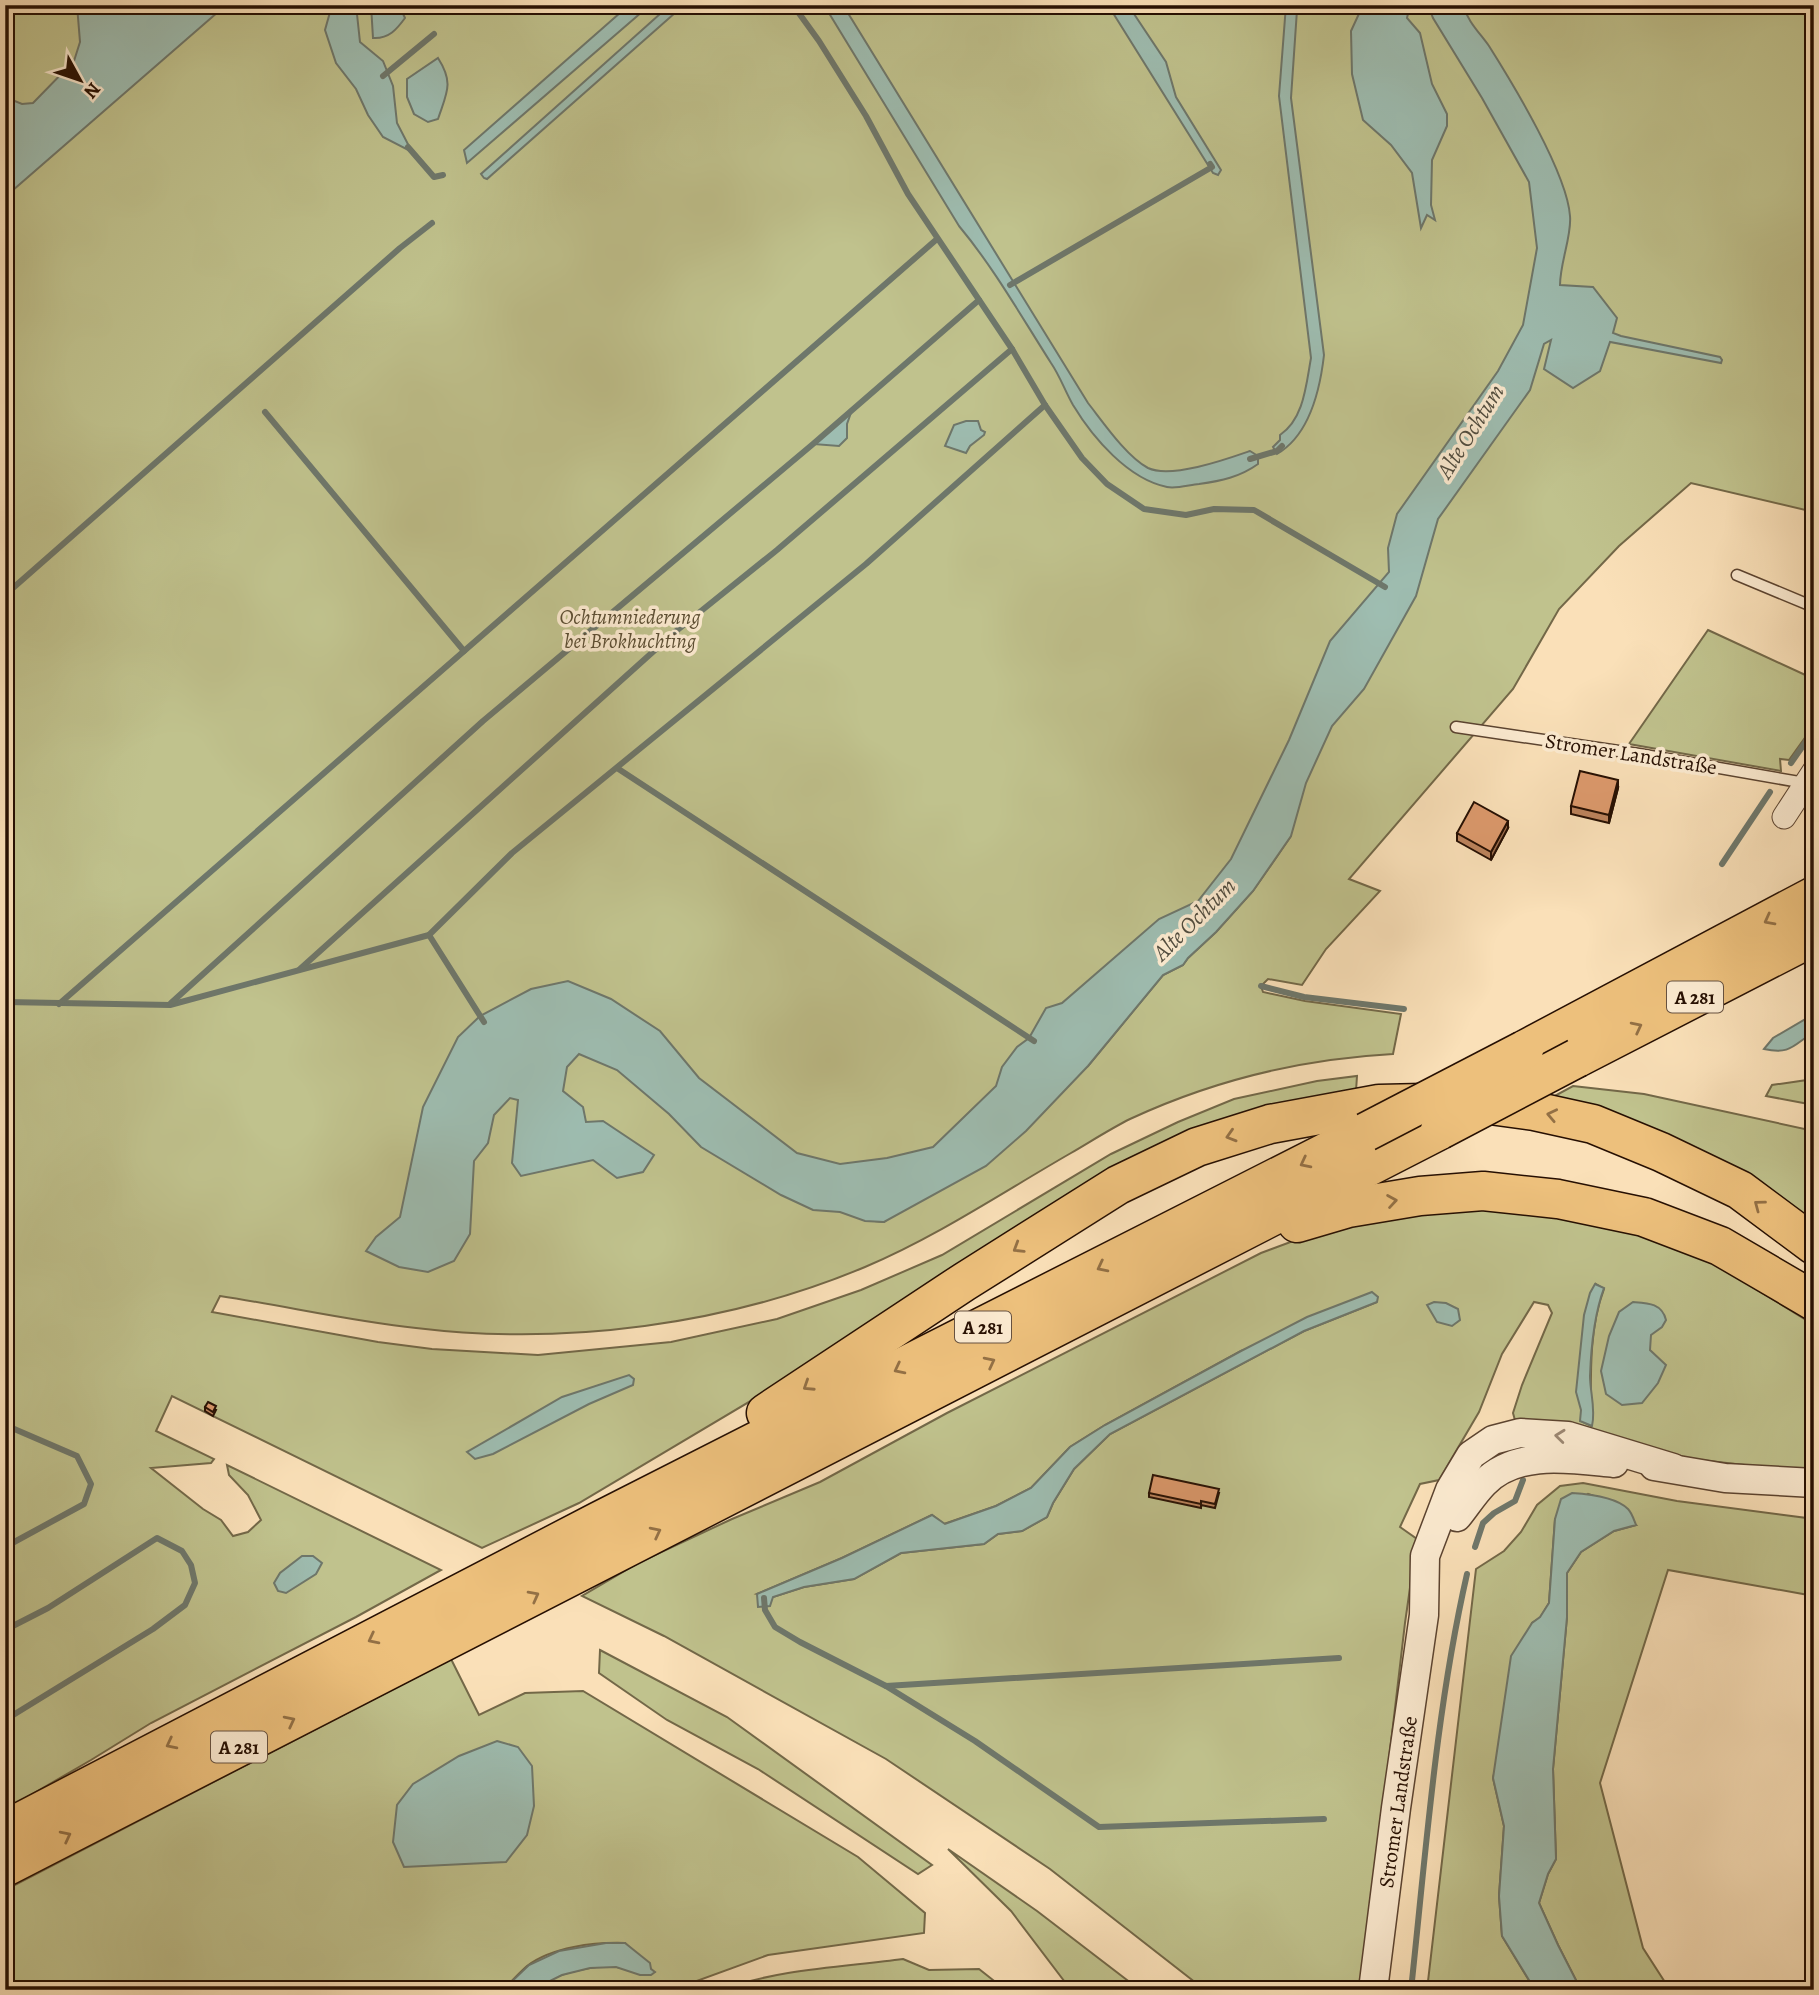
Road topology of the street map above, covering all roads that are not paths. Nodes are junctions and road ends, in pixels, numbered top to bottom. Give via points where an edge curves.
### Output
1 (1737, 575) dead end
2 (1814, 607) edge
3 (1456, 727) dead end
4 (1810, 777) edge
5 (1784, 817) dead end
6 (1814, 896) edge
7 (1814, 936) edge
8 (1814, 1245) edge
9 (1165, 1273) junction
10 (1814, 1301) edge
11 (1493, 1440) junction
12 (1673, 1468) junction
13 (1814, 1483) edge
14 (1457, 1517) junction
15 (599, 1521) junction
16 (1424, 1615) junction
17 (5, 1830) edge
18 (5, 1867) edge
19 (1373, 1990) edge

1 - 2 lane
3 - 4 lane, Stromer Landstraße
4 - 5 street, Stromer Landstraße
6 -> 15 highway, A 281, bridge via 1366,1132
9 -> 7 highway, A 281, bridge
8 -> 15 highway via 1740,1190 1661,1152 1581,1122 1534,1111 1468,1102 1379,1104 1269,1124 1197,1147 1118,1185
9 -> 10 highway via 1284,1227 1348,1208 1483,1191 1558,1199 1644,1217 1720,1246
18 -> 9 highway, A 281
12 -> 11 street, Stromer Landstraße via 1568,1437 1520,1433
11 - 14 street, Stromer Landstraße
11 - 16 street, Stromer Landstraße via 1471,1455 1450,1490 1425,1556
12 - 13 street, Stromer Landstraße via 1725,1478
12 - 14 street, Stromer Landstraße via 1561,1458 1524,1461 1485,1482
14 - 16 street, Stromer Landstraße
15 -> 17 highway, A 281
16 - 19 street, Stromer Landstraße

